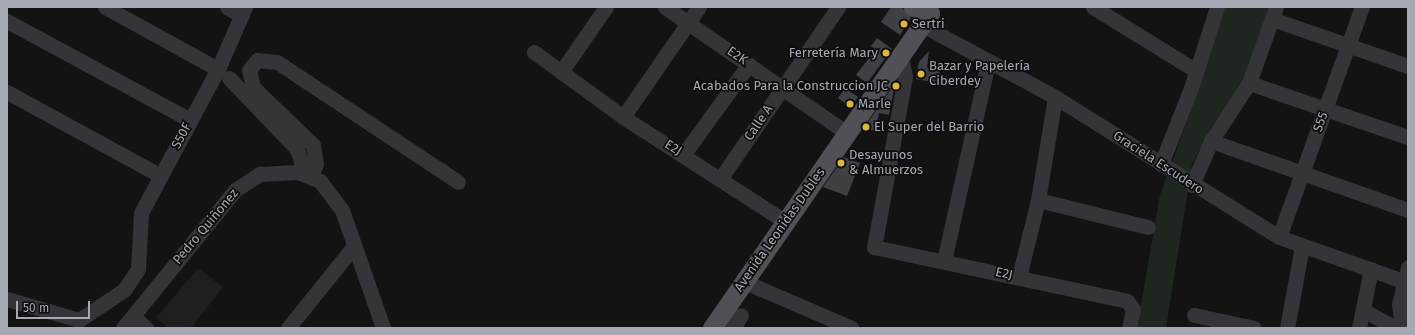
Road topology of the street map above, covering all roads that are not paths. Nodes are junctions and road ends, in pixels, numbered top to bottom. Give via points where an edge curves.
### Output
1 (105, 7) edge
2 (606, 7) edge
3 (665, 7) edge
4 (698, 7) edge
5 (838, 7) edge
6 (1093, 7) edge
7 (1217, 7) edge
8 (1362, 7) edge
9 (235, 9) edge
10 (923, 13) edge
11 (1274, 13) edge
12 (7, 21) edge
13 (688, 23) junction
14 (1348, 45) junction
15 (534, 52) dead end
16 (901, 56) junction
17 (988, 62) junction
18 (749, 64) junction
19 (1408, 66) edge
20 (1195, 70) junction
21 (561, 72) junction
22 (224, 74) junction
23 (1250, 83) junction
24 (782, 89) junction
25 (7, 92) edge
26 (1055, 97) junction
27 (1326, 109) junction
28 (622, 117) junction
29 (190, 120) junction
30 (847, 133) junction
31 (1408, 137) edge
32 (1211, 141) junction
33 (683, 155) junction
34 (1161, 164) junction
35 (1303, 172) junction
36 (308, 175) junction
37 (161, 176) junction
38 (720, 179) junction
39 (458, 182) dead end
40 (1192, 185) junction
41 (1038, 200) junction
42 (1408, 210) edge
43 (786, 222) junction
44 (1148, 227) dead end
45 (1280, 237) junction
46 (354, 246) junction
47 (1302, 246) junction
48 (944, 261) junction
49 (1408, 267) edge
50 (1370, 269) junction
51 (1019, 277) junction
52 (1403, 281) junction
53 (745, 282) junction
54 (7, 299) edge
55 (1362, 310) junction
56 (741, 314) dead end
57 (1194, 315) dead end
58 (133, 316) junction
59 (715, 327) edge
60 (123, 328) edge
61 (146, 328) edge
62 (288, 328) edge
63 (383, 328) edge
64 (733, 328) edge
65 (852, 328) edge
66 (1129, 328) edge
67 (1254, 328) edge
68 (1287, 328) edge
69 (1359, 328) edge
70 (1396, 328) edge
71 (1402, 328) edge

1 - 22 street
2 - 21 street
3 - 13 street, E2K
4 - 13 street
5 - 24 street, Calle A
6 - 20 street
7 - 20 street
8 - 14 street, S55
9 - 22 street, S50F
10 - 16 main road, Avenida Leonidas Dubles
10 - 17 street, Graciela Escudero
11 - 14 street
11 - 23 street
12 - 29 street
13 - 18 street, E2K
13 - 28 street
14 - 19 street
14 - 27 street, S55
15 - 21 street, E2J
16 - 30 main road, Avenida Leonidas Dubles
16 - 48 street, E2J via 905,77 874,247
17 - 26 street, Graciela Escudero
17 - 48 street
18 - 24 street, E2K
18 - 33 street
20 - 34 street
21 - 28 street, E2J
22 - 29 street, S50F
22 - 36 street via 297,149
23 - 27 street
23 - 32 street
24 - 30 street, E2K
24 - 38 street, Calle A
25 - 37 street
26 - 34 street, Graciela Escudero
26 - 41 street
27 - 31 street
27 - 35 street, S55
28 - 33 street, E2J
29 - 37 street, S50F
30 - 43 main road, Avenida Leonidas Dubles
32 - 35 street
32 - 40 street
33 - 38 street, E2J
34 - 40 street, Graciela Escudero
35 - 42 street
35 - 45 street, S55
36 - 39 street via 316,159 313,145 252,86 249,70 257,60 277,62
36 - 46 street via 320,181 342,210
36 - 58 street, Pedro Quiñonez via 260,174 235,190
37 - 54 street, S50F via 141,213 138,269 124,290 79,320
38 - 43 street, E2J
40 - 45 street, Graciela Escudero
41 - 44 street
41 - 51 street
43 - 53 main road, Avenida Leonidas Dubles
45 - 47 street, Graciela Escudero
46 - 62 street
46 - 63 street
47 - 50 street, Graciela Escudero
47 - 68 street
48 - 51 street, E2J
49 - 52 street
50 - 52 street, Graciela Escudero
50 - 55 street
51 - 66 street, E2J via 1132,305
52 - 71 street via 1399,304
53 - 59 main road, Avenida Leonidas Dubles
53 - 65 street
55 - 69 street
55 - 70 street
56 - 64 street
57 - 67 street
58 - 60 street, Pedro Quiñonez
58 - 61 street

